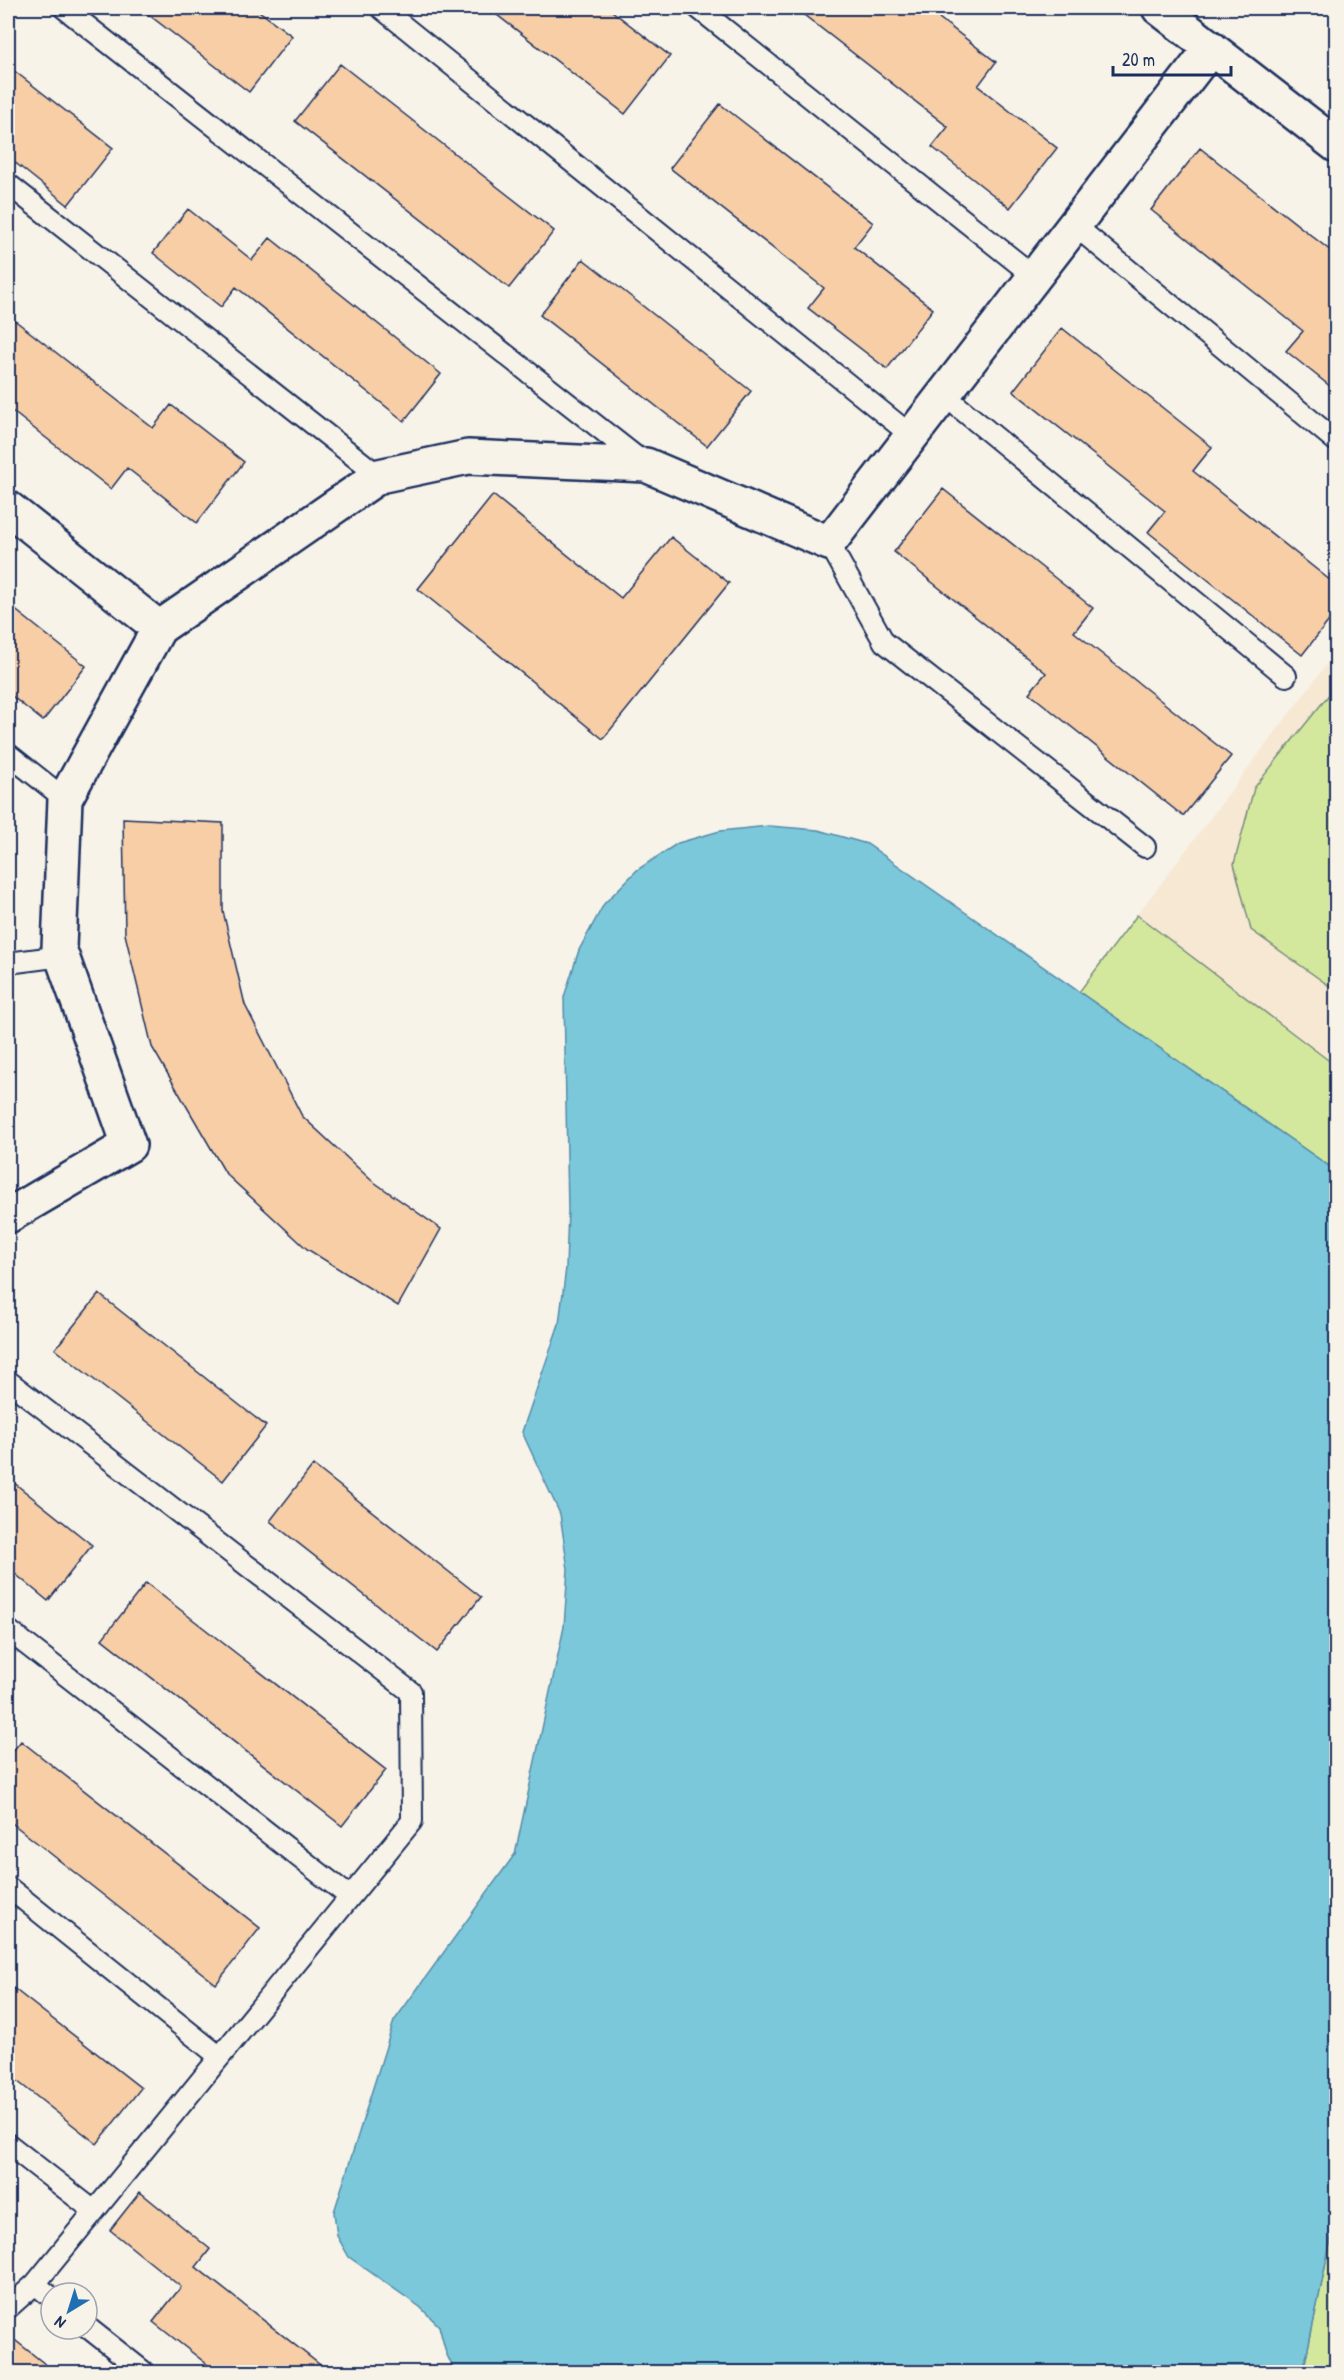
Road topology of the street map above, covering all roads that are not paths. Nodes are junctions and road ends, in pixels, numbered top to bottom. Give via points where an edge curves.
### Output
1 (64, 8) edge
2 (381, 8) edge
3 (698, 8) edge
4 (1159, 8) edge
5 (1211, 48) junction
6 (1336, 145) edge
7 (8, 184) edge
8 (1074, 225) junction
9 (1035, 277) junction
10 (944, 395) junction
11 (912, 436) junction
12 (1336, 441) edge
13 (646, 465) junction
14 (379, 476) junction
15 (8, 508) edge
16 (829, 543) junction
17 (159, 628) junction
18 (1286, 676) dead end
19 (8, 754) edge
20 (65, 799) junction
21 (1145, 847) dead end
22 (62, 956) junction
23 (8, 963) edge
24 (8, 1215) edge
25 (8, 1381) edge
26 (8, 1630) edge
27 (8, 1887) edge
28 (350, 1897) junction
29 (220, 2057) junction
30 (8, 2144) edge
31 (94, 2211) junction
32 (35, 2284) junction
33 (39, 2287) edge
34 (8, 2308) edge
35 (99, 2337) edge
36 (144, 2373) edge

1 - 13 lane
2 - 11 lane
3 - 9 lane
4 - 5 street
5 - 6 street
5 - 8 street
7 - 14 lane
8 - 9 street
8 - 12 lane
9 - 10 street
10 - 11 street
10 - 18 lane
11 - 16 street
13 - 14 street via 468,457
13 - 16 street
14 - 17 street
15 - 17 street
16 - 21 lane via 884,642
17 - 20 street
19 - 20 lane
20 - 22 street via 59,948
22 - 23 lane
22 - 24 street via 129,1145
25 - 28 lane via 411,1692 412,1821
26 - 28 lane
27 - 29 lane
28 - 29 lane
29 - 31 lane
30 - 31 lane
31 - 32 lane
32 - 33 lane
32 - 34 lane
35 - 36 lane

